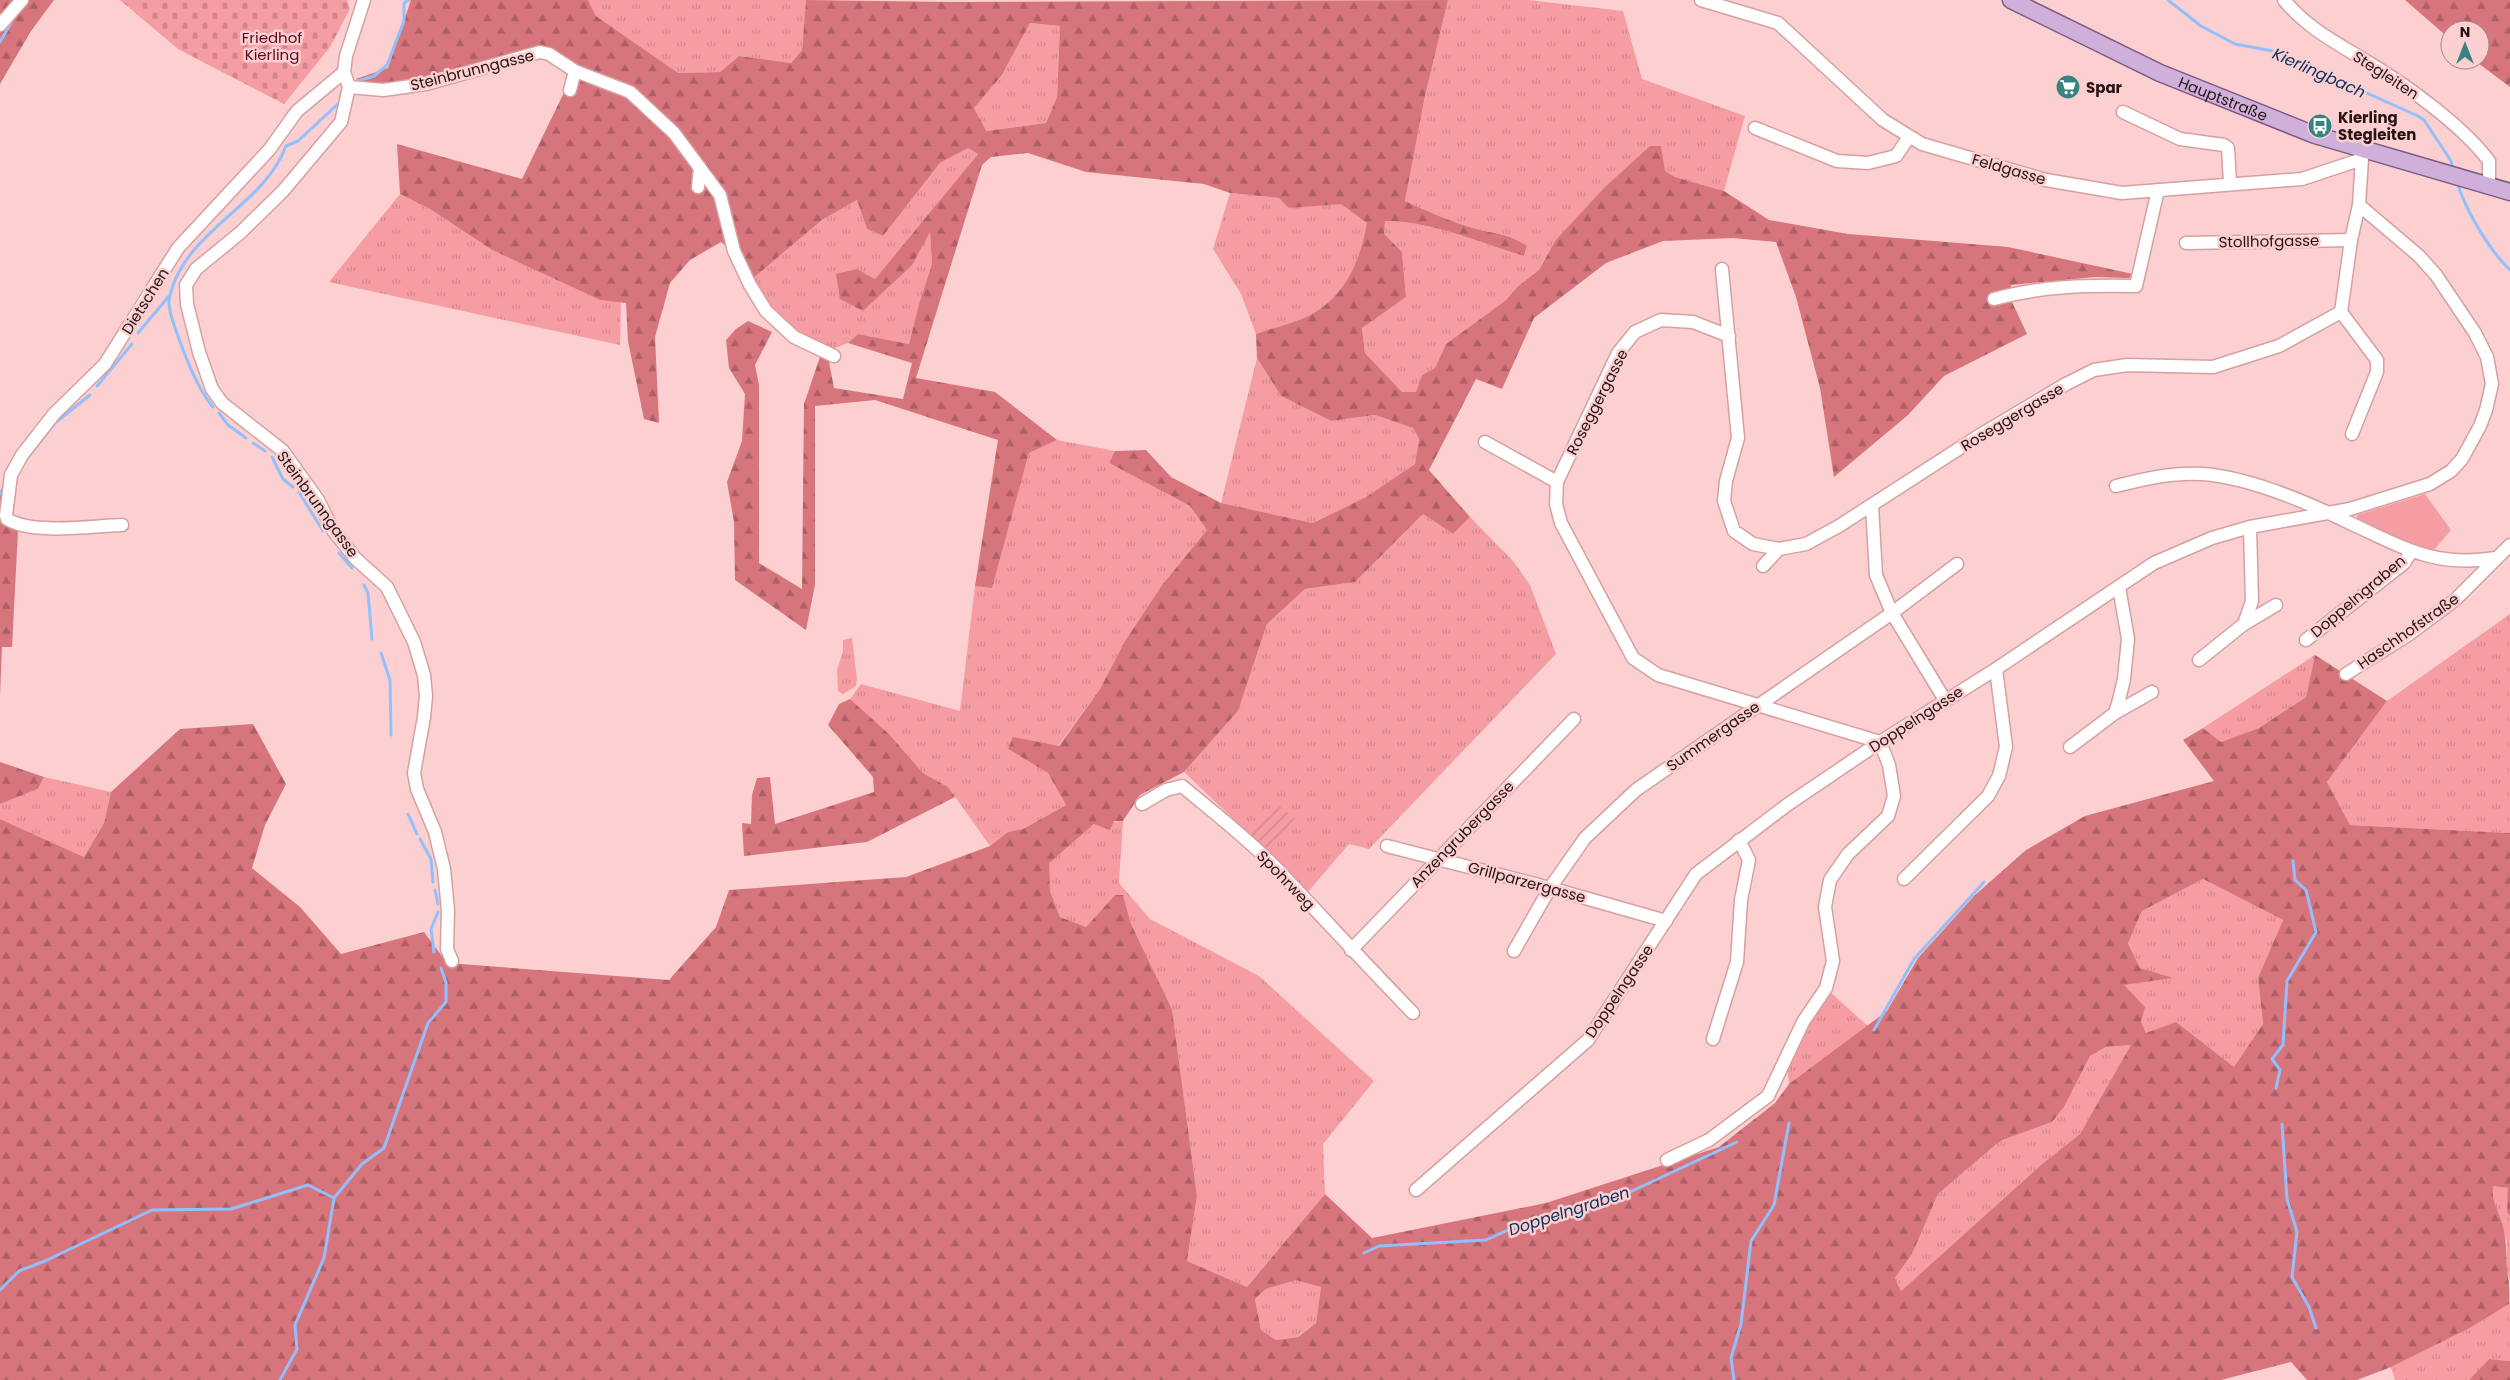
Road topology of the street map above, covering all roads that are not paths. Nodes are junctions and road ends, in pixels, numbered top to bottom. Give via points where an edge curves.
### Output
1 (22, 0) edge
2 (1702, 0) edge
3 (2011, 0) edge
4 (2284, 0) edge
5 (362, 1) edge
6 (0, 25) edge
7 (575, 71) junction
8 (344, 72) junction
9 (349, 87) junction
10 (570, 90) dead end
11 (2123, 112) dead end
12 (1755, 128) dead end
13 (1909, 137) junction
14 (2363, 155) junction
15 (700, 168) junction
16 (2230, 183) junction
17 (2489, 184) junction
18 (698, 187) dead end
19 (2158, 190) junction
20 (2510, 192) edge
21 (2359, 205) junction
22 (2351, 240) junction
23 (2186, 243) dead end
24 (1722, 269) dead end
25 (1994, 299) dead end
26 (2341, 312) junction
27 (1729, 336) junction
28 (834, 356) dead end
29 (2352, 434) dead end
30 (1485, 442) dead end
31 (1557, 482) junction
32 (2116, 486) dead end
33 (1872, 505) junction
34 (2328, 514) junction
35 (122, 525) dead end
36 (2250, 527) junction
37 (2510, 545) edge
38 (1780, 549) junction
39 (2411, 552) junction
40 (2496, 558) junction
41 (1957, 564) dead end
42 (1763, 566) dead end
43 (2119, 587) junction
44 (2276, 605) dead end
45 (1892, 613) junction
46 (2244, 624) junction
47 (2306, 640) dead end
48 (2200, 660) dead end
49 (1996, 669) junction
50 (2346, 674) dead end
51 (2152, 692) dead end
52 (1945, 700) junction
53 (1759, 704) junction
54 (2115, 713) junction
55 (1574, 719) dead end
56 (1880, 742) junction
57 (2070, 747) dead end
58 (1142, 804) dead end
59 (1739, 840) junction
60 (1387, 846) dead end
61 (1440, 858) junction
62 (1904, 879) dead end
63 (1550, 888) junction
64 (1666, 920) junction
65 (1351, 950) junction
66 (1514, 951) dead end
67 (452, 961) dead end
68 (1413, 1013) dead end
69 (1713, 1039) dead end
70 (1667, 1160) dead end
71 (1416, 1190) dead end

1 - 6 street
2 - 13 street, Feldgasse via 1778,23 1883,120
3 - 14 main road, Hauptstraße via 2169,76
4 - 17 street, Stegleiten via 2299,18 2322,35 2405,85 2444,118 2489,161
5 - 8 street
7 - 9 street, Steinbrunngasse via 549,54 540,52 426,84 383,90
7 - 10 street
7 - 15 street, Steinbrunngasse via 630,92 674,133
8 - 9 street
8 - 35 street, Dietschen via 297,111 269,150 178,248 105,364 54,414 10,475 6,515 15,524 38,527
9 - 67 street, Steinbrunngasse via 341,122 283,192 196,269 186,285 187,304 212,389 222,403 283,452 318,500 332,530 355,558 387,588 414,642 424,675 426,696 414,773 444,869 447,949
11 - 16 street via 2180,139 2224,145 2228,148
12 - 13 street via 1837,161 1868,164 1896,156
13 - 19 street, Feldgasse via 1922,144 2046,180 2122,193
14 - 16 street, Feldgasse via 2302,179
14 - 17 main road, Hauptstraße
14 - 21 street
15 - 18 street
15 - 28 street, Steinbrunngasse via 720,194 734,251 766,311 794,337
16 - 19 street, Feldgasse
17 - 20 main road, Hauptstraße
19 - 25 street via 2136,286 2080,285
21 - 22 street
21 - 34 street, Doppelngasse via 2419,256 2436,275 2482,345 2492,384 2480,426 2462,459 2451,471 2430,484
22 - 23 street, Stollhofgasse
22 - 26 street
24 - 27 street, Roseggergasse
26 - 29 street via 2377,360 2377,372
26 - 33 street, Roseggergasse via 2279,346 2213,367 2127,365 2094,370 1985,432
27 - 31 street, Roseggergasse via 1693,322 1661,320 1635,332 1618,353
27 - 38 street, Roseggergasse via 1738,438 1724,501 1734,531 1753,544
30 - 31 street
31 - 53 street, Roseggergasse via 1556,504 1562,523 1633,658 1658,675
32 - 34 street via 2164,476 2203,474 2245,482
33 - 38 street, Roseggergasse via 1806,544
33 - 45 street via 1876,575
34 - 36 street, Doppelngasse
34 - 39 street, Doppelngraben
36 - 43 street, Doppelngasse via 2212,538 2154,562
36 - 46 street via 2252,601
37 - 40 street, Haschhofstraße
38 - 42 street
39 - 40 street, Doppelngraben via 2454,561
39 - 47 street, Doppelngraben via 2404,562
40 - 50 street, Haschhofstraße via 2447,606
41 - 45 street, Summergasse
43 - 49 street, Doppelngasse
43 - 54 street via 2128,640 2124,679
44 - 46 street
45 - 52 street
45 - 53 street, Summergasse
46 - 48 street
49 - 52 street, Doppelngasse
49 - 62 street via 2006,747 1999,776 1988,796
51 - 54 street
52 - 56 street, Doppelngasse
53 - 56 street
53 - 63 street, Summergasse via 1636,790 1585,838
54 - 57 street
55 - 61 street, Anzengrubergasse
56 - 59 street, Doppelngasse
56 - 70 street via 1889,765 1894,796 1888,816 1848,854 1830,880 1825,907 1833,961 1826,988 1803,1022 1768,1096 1710,1140
58 - 65 street, Spohrweg via 1166,790 1182,786 1274,866
59 - 64 street, Doppelngasse via 1696,874
59 - 69 street via 1749,860 1741,900 1737,962
60 - 61 street, Grillparzergasse
61 - 63 street, Grillparzergasse
61 - 65 street, Anzengrubergasse
63 - 64 street, Grillparzergasse
63 - 66 street, Summergasse
64 - 71 street, Doppelngasse via 1588,1040
65 - 68 street, Spohrweg

